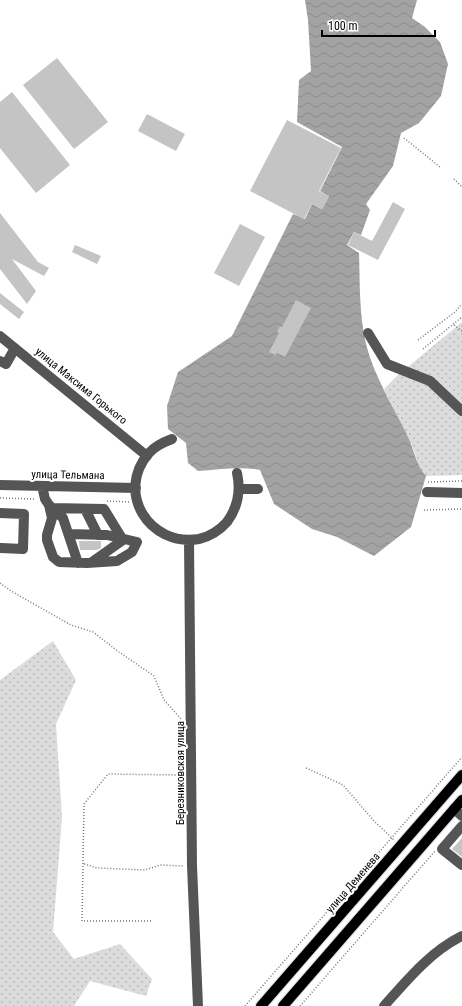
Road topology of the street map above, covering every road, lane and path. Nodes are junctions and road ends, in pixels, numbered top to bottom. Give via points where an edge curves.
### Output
1 (404, 138) dead end
2 (440, 167) dead end
3 (454, 179) dead end
4 (462, 187) edge
5 (462, 304) edge
6 (462, 317) edge
7 (454, 325) junction
8 (462, 331) edge
9 (368, 333) dead end
10 (0, 336) edge
11 (418, 340) dead end
12 (15, 348) junction
13 (423, 349) dead end
14 (0, 362) edge
15 (462, 411) edge
16 (172, 439) dead end
17 (147, 456) junction
18 (237, 473) dead end
19 (462, 481) edge
20 (428, 482) dead end
21 (0, 485) edge
22 (42, 486) junction
23 (136, 488) junction
24 (239, 489) junction
25 (258, 489) dead end
26 (427, 492) dead end
27 (462, 493) edge
28 (50, 507) junction
29 (85, 509) junction
30 (462, 509) edge
31 (424, 510) dead end
32 (0, 513) edge
33 (69, 534) junction
34 (98, 535) junction
35 (123, 540) junction
36 (189, 540) junction
37 (0, 548) edge
38 (78, 562) junction
39 (92, 562) junction
40 (0, 583) edge
41 (182, 750) dead end
42 (462, 757) edge
43 (306, 768) dead end
44 (192, 775) junction
45 (462, 775) edge
46 (462, 800) edge
47 (458, 812) edge
48 (462, 826) edge
49 (392, 838) junction
50 (400, 846) junction
51 (436, 850) dead end
52 (83, 863) junction
53 (462, 865) edge
54 (192, 866) junction
55 (151, 921) dead end
56 (462, 936) edge
57 (198, 1006) edge
58 (245, 1006) edge
59 (261, 1006) edge
60 (283, 1006) edge
61 (300, 1006) edge
62 (384, 1006) edge

1 - 2 path
3 - 4 path
5 - 11 path
6 - 7 path
7 - 8 path
7 - 13 path
9 - 15 street via 387,364 430,381
10 - 12 street, улица Максима Горького
12 - 14 street via 6,364
12 - 17 street, улица Максима Горького
16 - 17 street via 160,444
17 - 23 street via 141,464
18 - 24 street
19 - 20 path
21 - 22 street, улица Тельмана
22 - 23 street, улица Тельмана
22 - 28 street
23 - 36 street via 137,502 143,516 152,526 176,539
24 - 25 street
24 - 36 street via 233,513 225,524 202,538
26 - 27 street
28 - 29 street
28 - 33 street via 63,518
28 - 38 street via 52,518 47,535 53,557 59,562
29 - 34 street
29 - 35 street via 104,509
30 - 31 path
32 - 37 street via 24,514 23,549
33 - 34 street
33 - 38 street
34 - 35 street
35 - 39 street
35 - 39 street via 137,542 132,552 117,561
36 - 44 street, Березниковская улица
38 - 39 street
40 - 41 path via 71,625 93,632 154,676 164,700 181,719
42 - 49 path
43 - 49 path via 343,785
44 - 52 path via 108,774 84,804
44 - 54 street, Березниковская улица
45 - 50 main road, улица Деменева
46 - 47 main road
47 - 60 main road
48 - 53 street via 442,849
49 - 50 path
49 - 58 path
50 - 59 main road, улица Деменева
51 - 61 path
52 - 54 path via 97,868 145,870 160,865
52 - 55 path via 82,921
54 - 57 street, Березниковская улица
56 - 62 street via 429,958

